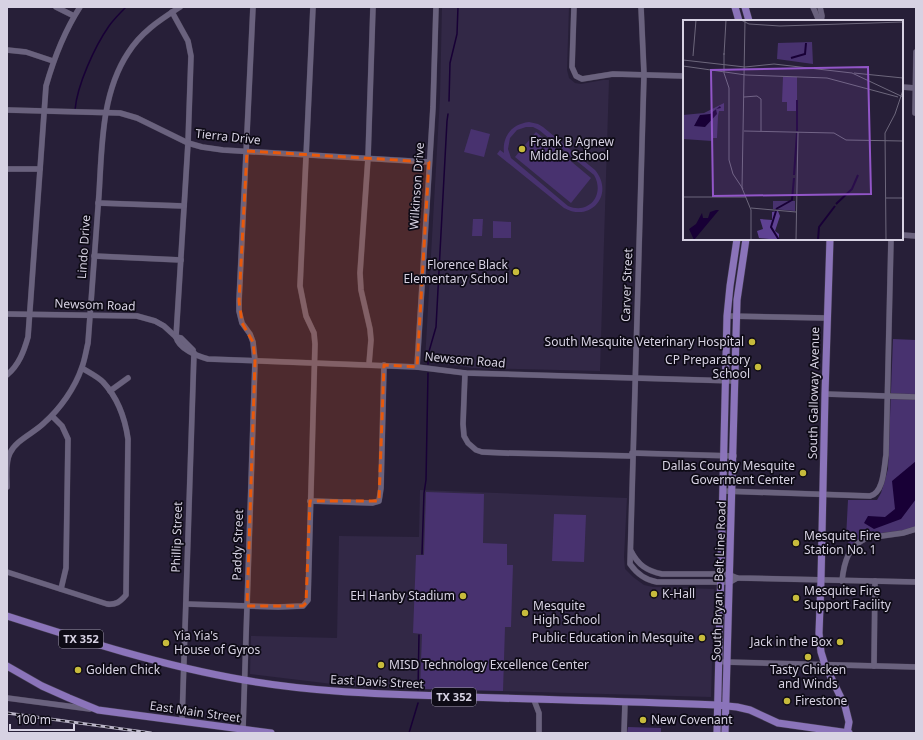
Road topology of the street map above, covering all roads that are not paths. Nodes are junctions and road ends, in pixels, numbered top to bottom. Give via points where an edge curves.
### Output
1 (56, 7) edge
2 (80, 7) edge
3 (180, 7) edge
4 (253, 7) edge
5 (313, 7) edge
6 (374, 7) edge
7 (436, 7) edge
8 (574, 7) edge
9 (641, 7) edge
10 (745, 7) edge
11 (748, 7) edge
12 (813, 7) edge
13 (820, 7) edge
14 (737, 10) edge
15 (172, 12) junction
16 (74, 16) junction
17 (739, 20) edge
18 (747, 20) edge
19 (820, 20) edge
20 (820, 20) edge
21 (7, 50) edge
22 (916, 52) edge
23 (53, 61) junction
24 (644, 74) junction
25 (683, 76) edge
26 (903, 87) edge
27 (916, 88) edge
28 (7, 110) edge
29 (44, 111) junction
30 (105, 112) junction
31 (915, 113) dead end
32 (188, 143) junction
33 (247, 151) junction
34 (307, 154) junction
35 (368, 158) junction
36 (430, 162) junction
37 (7, 168) edge
38 (40, 169) junction
39 (98, 203) junction
40 (184, 206) junction
41 (903, 235) edge
42 (916, 236) edge
43 (737, 240) edge
44 (746, 240) edge
45 (830, 240) edge
46 (891, 240) edge
47 (94, 256) junction
48 (181, 260) junction
49 (7, 314) edge
50 (30, 314) junction
51 (90, 315) junction
52 (727, 316) junction
53 (737, 316) junction
54 (827, 318) junction
55 (176, 337) junction
56 (194, 353) junction
57 (254, 361) junction
58 (314, 363) junction
59 (369, 364) junction
60 (384, 365) junction
61 (417, 367) junction
62 (82, 368) junction
63 (465, 373) junction
64 (7, 375) edge
65 (128, 378) dead end
66 (635, 378) junction
67 (726, 380) junction
68 (735, 381) junction
69 (110, 391) junction
70 (825, 394) junction
71 (887, 396) junction
72 (916, 397) edge
73 (52, 416) junction
74 (725, 423) junction
75 (734, 423) junction
76 (632, 455) junction
77 (724, 455) junction
78 (734, 456) junction
79 (7, 487) edge
80 (723, 492) junction
81 (733, 492) junction
82 (823, 495) junction
83 (310, 501) junction
84 (916, 529) edge
85 (722, 537) junction
86 (731, 538) junction
87 (630, 548) junction
88 (7, 572) edge
89 (721, 574) junction
90 (730, 574) junction
91 (737, 578) junction
92 (821, 580) junction
93 (842, 581) junction
94 (875, 581) junction
95 (721, 582) junction
96 (730, 582) junction
97 (916, 582) edge
98 (61, 589) junction
99 (186, 604) junction
100 (247, 606) junction
101 (7, 616) edge
102 (718, 662) junction
103 (728, 662) junction
104 (825, 665) junction
105 (7, 666) edge
106 (874, 666) junction
107 (916, 667) edge
108 (184, 669) junction
109 (245, 680) junction
110 (7, 698) edge
111 (534, 700) junction
112 (625, 702) junction
113 (717, 705) junction
114 (726, 706) junction
115 (98, 710) junction
116 (182, 721) junction
117 (243, 729) junction
118 (271, 733) edge
119 (539, 733) edge
120 (624, 733) edge
121 (717, 733) edge
122 (725, 733) edge
123 (848, 733) edge

1 - 16 street
2 - 16 street
3 - 15 street, Lindo Drive
4 - 33 street, Paddy Street
5 - 34 street
6 - 35 street
7 - 36 street, Wilkinson Drive
8 - 24 street via 574,74 582,79 613,74
9 - 24 street, Carver Street
10 - 18 main road
11 - 18 main road
12 - 19 street
13 - 20 street
14 - 17 main road
14 - 18 main road
15 - 30 street, Lindo Drive via 154,24 128,52 120,67
15 - 32 street via 188,41 191,56
16 - 23 street
21 - 23 street via 26,52
22 - 27 street
23 - 29 street via 46,86
24 - 25 street
24 - 66 street, Carver Street
26 - 27 street
27 - 31 street
28 - 29 street, Tierra Drive
29 - 30 street, Tierra Drive
29 - 38 street
30 - 32 street, Tierra Drive via 137,118
30 - 39 street, Lindo Drive
32 - 33 street, Tierra Drive via 202,147
32 - 40 street
33 - 34 street, Tierra Drive
33 - 57 street, Paddy Street via 239,311 242,323 253,342
34 - 35 street, Tierra Drive
34 - 58 street via 300,286 306,316 314,333
35 - 36 street, Tierra Drive
35 - 59 street via 360,278 371,335
36 - 61 street, Wilkinson Drive
37 - 38 street
38 - 50 street
39 - 40 street
39 - 47 street, Lindo Drive
40 - 48 street
41 - 42 street
43 - 52 main road, South Bryan - Belt Line Road
44 - 53 main road, South Bryan - Belt Line Road via 738,288
45 - 54 main road, South Galloway Avenue
46 - 71 street
47 - 48 street
47 - 51 street, Lindo Drive
48 - 55 street
49 - 50 street, Newsom Road
50 - 51 street, Newsom Road
50 - 64 street via 23,354
51 - 55 street, Newsom Road via 137,316 149,319 164,326
51 - 62 street, Lindo Drive via 88,343
52 - 53 street
52 - 67 main road, South Bryan - Belt Line Road
53 - 54 street
53 - 68 main road, South Bryan - Belt Line Road
54 - 70 main road, South Galloway Avenue
55 - 56 street, Newsom Road via 188,351
56 - 57 street, Newsom Road via 208,359
56 - 99 street, Phillip Street
57 - 58 street, Newsom Road
57 - 100 street, Paddy Street
58 - 59 street, Newsom Road
58 - 83 street
59 - 60 street, Newsom Road
60 - 61 street, Newsom Road
60 - 83 street via 379,501
61 - 63 street, Newsom Road
62 - 69 street via 102,381
62 - 73 street, Lindo Drive via 68,395
63 - 66 street, Newsom Road
63 - 76 street via 464,436 468,444 476,450
65 - 69 street
66 - 67 street, Newsom Road
66 - 76 street, Carver Street
67 - 68 street, Newsom Road
67 - 74 main road, South Bryan - Belt Line Road
68 - 75 main road, South Bryan - Belt Line Road
69 - 98 street via 120,407 128,439 126,595 120,602 112,605
70 - 71 street
70 - 82 main road, South Galloway Avenue
71 - 72 street
71 - 82 street via 886,455 879,489 874,495
73 - 79 street, Lindo Drive via 15,446 7,461
73 - 98 street via 62,426 68,439 66,568
74 - 75 main road
74 - 77 main road, South Bryan - Belt Line Road
75 - 78 main road, South Bryan - Belt Line Road
76 - 77 street
76 - 87 street, Carver Street
77 - 78 street
77 - 80 main road, South Bryan - Belt Line Road
78 - 81 main road, South Bryan - Belt Line Road
80 - 81 street
80 - 85 main road, South Bryan - Belt Line Road
81 - 82 street
81 - 86 main road, South Bryan - Belt Line Road
82 - 92 main road, South Galloway Avenue
83 - 100 street via 308,600 302,606
84 - 93 street via 861,540 851,549
85 - 86 main road
85 - 89 main road, South Bryan - Belt Line Road
86 - 90 main road, South Bryan - Belt Line Road
87 - 89 street via 636,561 656,573
87 - 95 street, Carver Street via 630,564 649,581
88 - 98 street
89 - 90 street
89 - 95 main road, South Bryan - Belt Line Road
90 - 91 street
90 - 96 main road, South Bryan - Belt Line Road
91 - 92 street
91 - 96 street
92 - 93 street
92 - 104 main road, South Galloway Avenue via 819,633
93 - 94 street
94 - 97 street
94 - 106 street
95 - 96 street
95 - 102 main road, South Bryan - Belt Line Road
96 - 103 main road, South Bryan - Belt Line Road
99 - 100 street
99 - 108 street, Phillip Street
100 - 109 street, Paddy Street
101 - 108 main road, East Davis Street / TX 352
102 - 103 street
102 - 113 main road, South Bryan - Belt Line Road
103 - 104 street
103 - 114 main road, South Bryan - Belt Line Road
104 - 106 street
104 - 123 main road, South Galloway Avenue via 845,706 849,722
105 - 115 main road, East Main Street via 42,686
106 - 107 street
108 - 109 main road, East Davis Street / TX 352
108 - 116 street, Phillip Street
109 - 111 main road, East Davis Street / TX 352 via 334,691
109 - 117 street, Paddy Street
110 - 115 street
111 - 112 main road, East Davis Street / TX 352
111 - 119 street via 539,713
112 - 113 main road, East Davis Street / TX 352
112 - 120 street
113 - 114 main road, East Davis Street / TX 352
113 - 121 main road, South Bryan - Belt Line Road
114 - 122 main road, South Bryan - Belt Line Road
114 - 123 main road, East Davis Street / TX 352 via 750,710 778,723
115 - 116 main road, East Main Street
116 - 117 main road, East Main Street
117 - 118 main road, East Main Street

